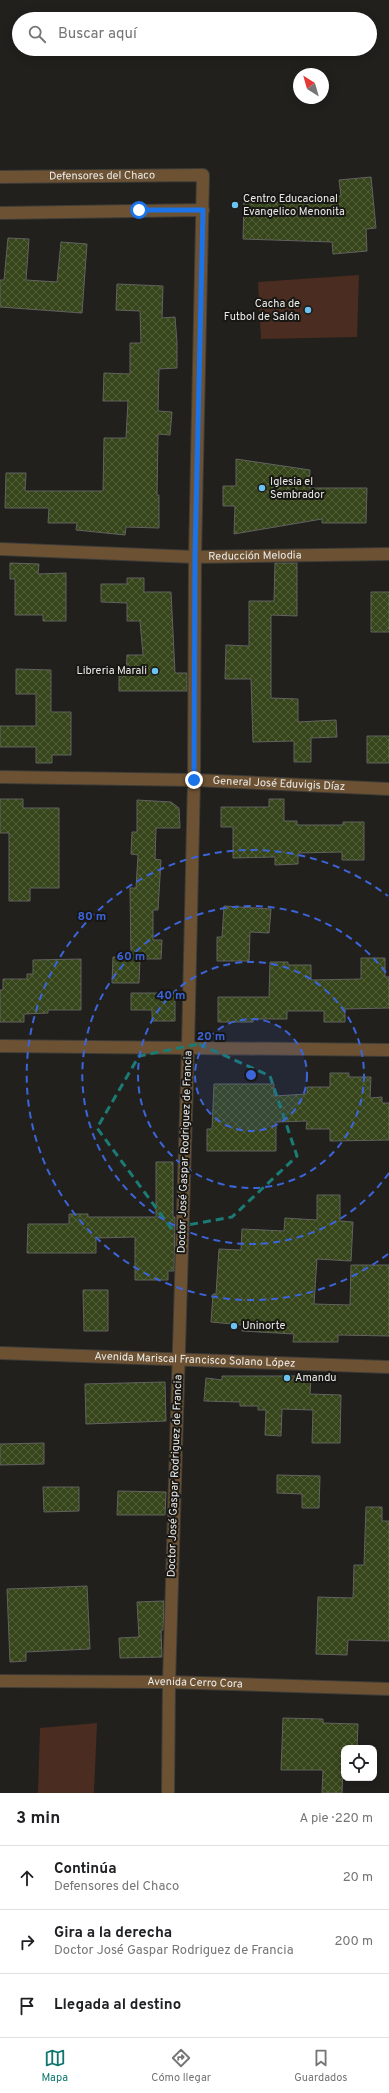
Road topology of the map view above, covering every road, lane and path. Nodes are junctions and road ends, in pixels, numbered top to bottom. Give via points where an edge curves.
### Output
1 (203, 175) joint
2 (0, 177) edge
3 (202, 212) junction
4 (0, 214) edge
5 (0, 549) edge
6 (389, 554) edge
7 (195, 557) junction
8 (0, 777) edge
9 (194, 780) junction
10 (389, 789) edge
11 (0, 1046) edge
12 (188, 1047) junction
13 (389, 1050) edge
14 (0, 1353) edge
15 (178, 1358) junction
16 (389, 1367) edge
17 (0, 1681) edge
18 (169, 1682) junction
19 (389, 1689) edge
20 (168, 1793) edge

1 - 2 street, Defensores del Chaco
1 - 3 street, Doctor José Gaspar Rodriguez de Francia
3 - 4 street
3 - 7 street, Doctor José Gaspar Rodriguez de Francia
5 - 7 street, Reducción Melodia
6 - 7 street, Reducción Melodia
7 - 9 street, Doctor José Gaspar Rodriguez de Francia
8 - 9 street, General José Eduvigis Díaz
9 - 10 street, General José Eduvigis Díaz
9 - 12 street, Doctor José Gaspar Rodriguez de Francia
11 - 12 street
12 - 13 street
12 - 15 street, Doctor José Gaspar Rodriguez de Francia
14 - 15 street, Avenida Mariscal Francisco Solano López
15 - 16 street, Avenida Mariscal Francisco Solano López
15 - 18 street, Doctor José Gaspar Rodriguez de Francia
17 - 18 street, Avenida Cerro Cora
18 - 19 street, Avenida Cerro Cora
18 - 20 street, Doctor José Gaspar Rodriguez de Francia

